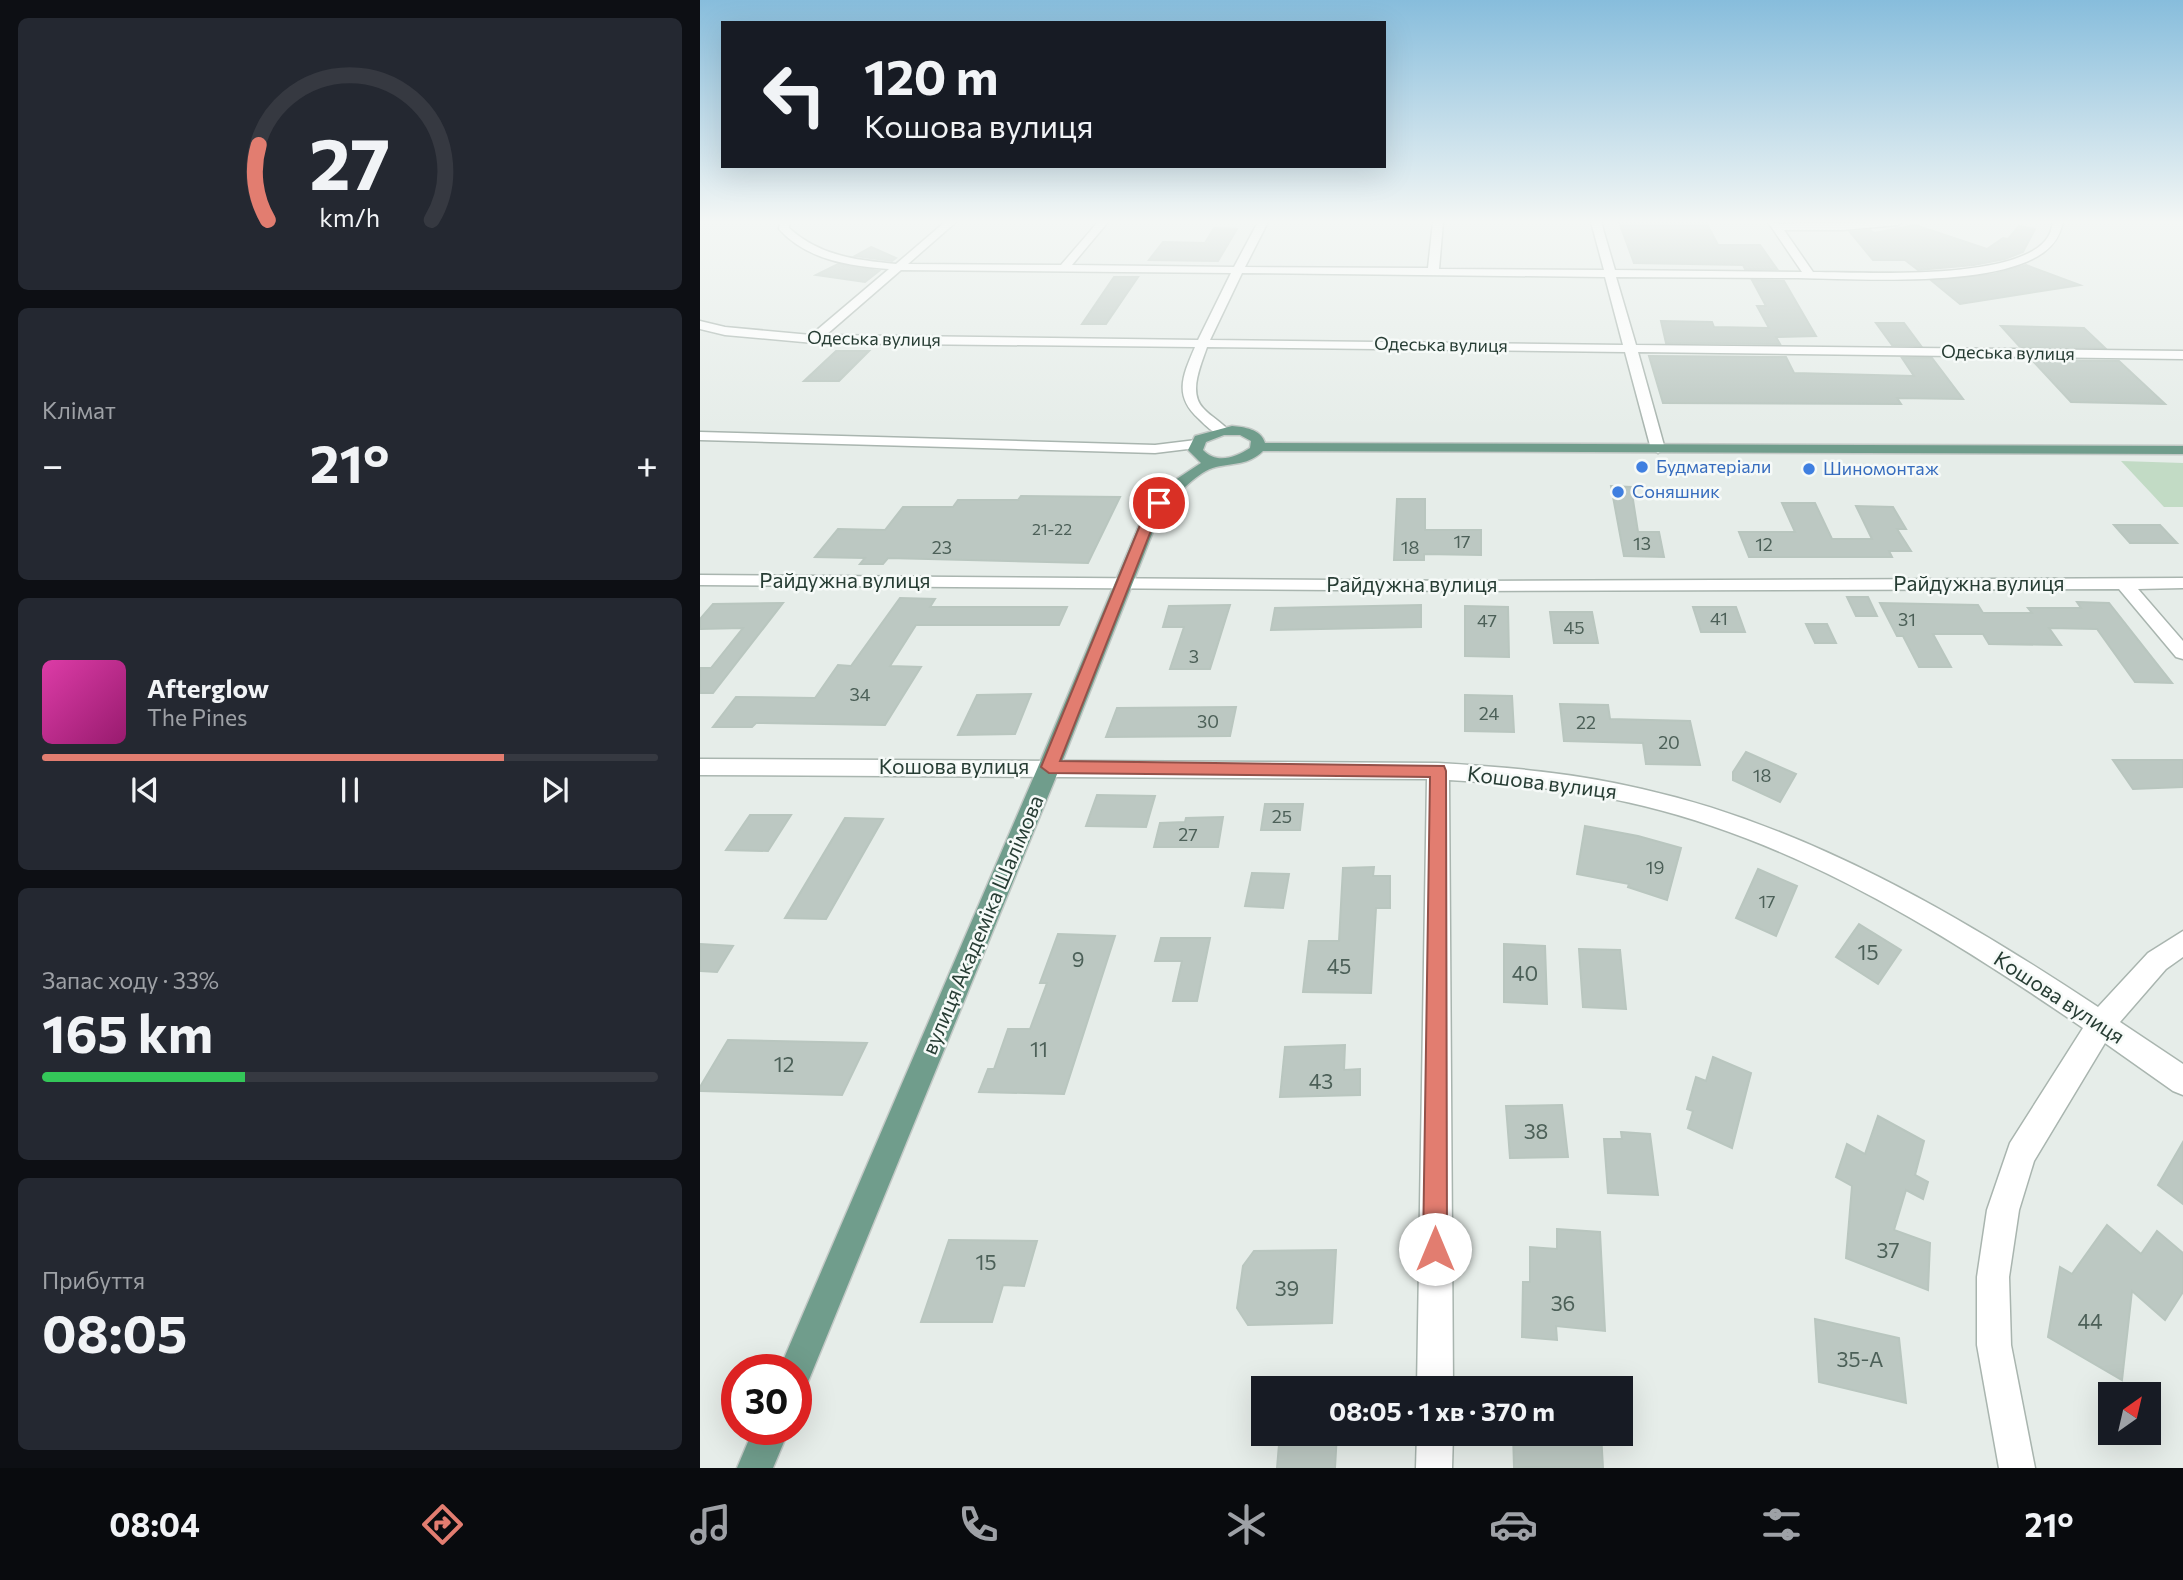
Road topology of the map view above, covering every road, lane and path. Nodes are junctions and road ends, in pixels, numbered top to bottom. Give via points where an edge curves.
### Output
1 (870, 291) edge
2 (1229, 291) edge
3 (1614, 291) edge
4 (700, 325) edge
5 (814, 339) junction
6 (1204, 342) junction
7 (1631, 348) junction
8 (2183, 355) edge
9 (1222, 431) junction
10 (700, 436) edge
11 (1258, 447) junction
12 (1658, 449) junction
13 (2183, 450) edge
14 (1204, 453) junction
15 (700, 580) edge
16 (1125, 583) junction
17 (2124, 583) junction
18 (2183, 583) edge
19 (2183, 653) edge
20 (700, 767) edge
21 (1049, 767) junction
22 (1438, 771) junction
23 (2183, 942) edge
24 (2101, 1024) junction
25 (2183, 1082) edge
26 (803, 1354) edge
27 (1435, 1376) edge
28 (765, 1445) edge
29 (1434, 1446) edge
30 (755, 1468) edge
31 (1434, 1468) edge
32 (2017, 1468) edge

1 - 5 street
2 - 6 street
3 - 7 street
4 - 5 street, Одеська вулиця
5 - 6 street, Одеська вулиця
6 - 7 street, Одеська вулиця
6 - 9 street via 1190,377 1189,399
7 - 8 street, Одеська вулиця
7 - 12 street
9 - 11 main road via 1247,432 1258,440
9 - 14 main road, вулиця Академіка Шалімова via 1208,435
10 - 14 street
11 - 12 main road
11 - 14 main road via 1244,458
12 - 13 main road
14 - 16 main road, вулиця Академіка Шалімова via 1189,475 1159,503
15 - 16 street, Райдужна вулиця
16 - 17 street, Райдужна вулиця
16 - 21 main road, вулиця Академіка Шалімова
17 - 18 street, Райдужна вулиця
17 - 19 street
20 - 21 street, Кошова вулиця
21 - 22 street, Кошова вулиця
21 - 26 main road, вулиця Академіка Шалімова
22 - 24 street, Кошова вулиця via 1571,782 1646,798 1775,840 1899,900
22 - 27 street
23 - 24 street via 2157,961
24 - 25 street, Кошова вулиця
24 - 32 street via 2021,1154 2003,1210 1993,1277 1994,1345
28 - 30 main road
29 - 31 street

